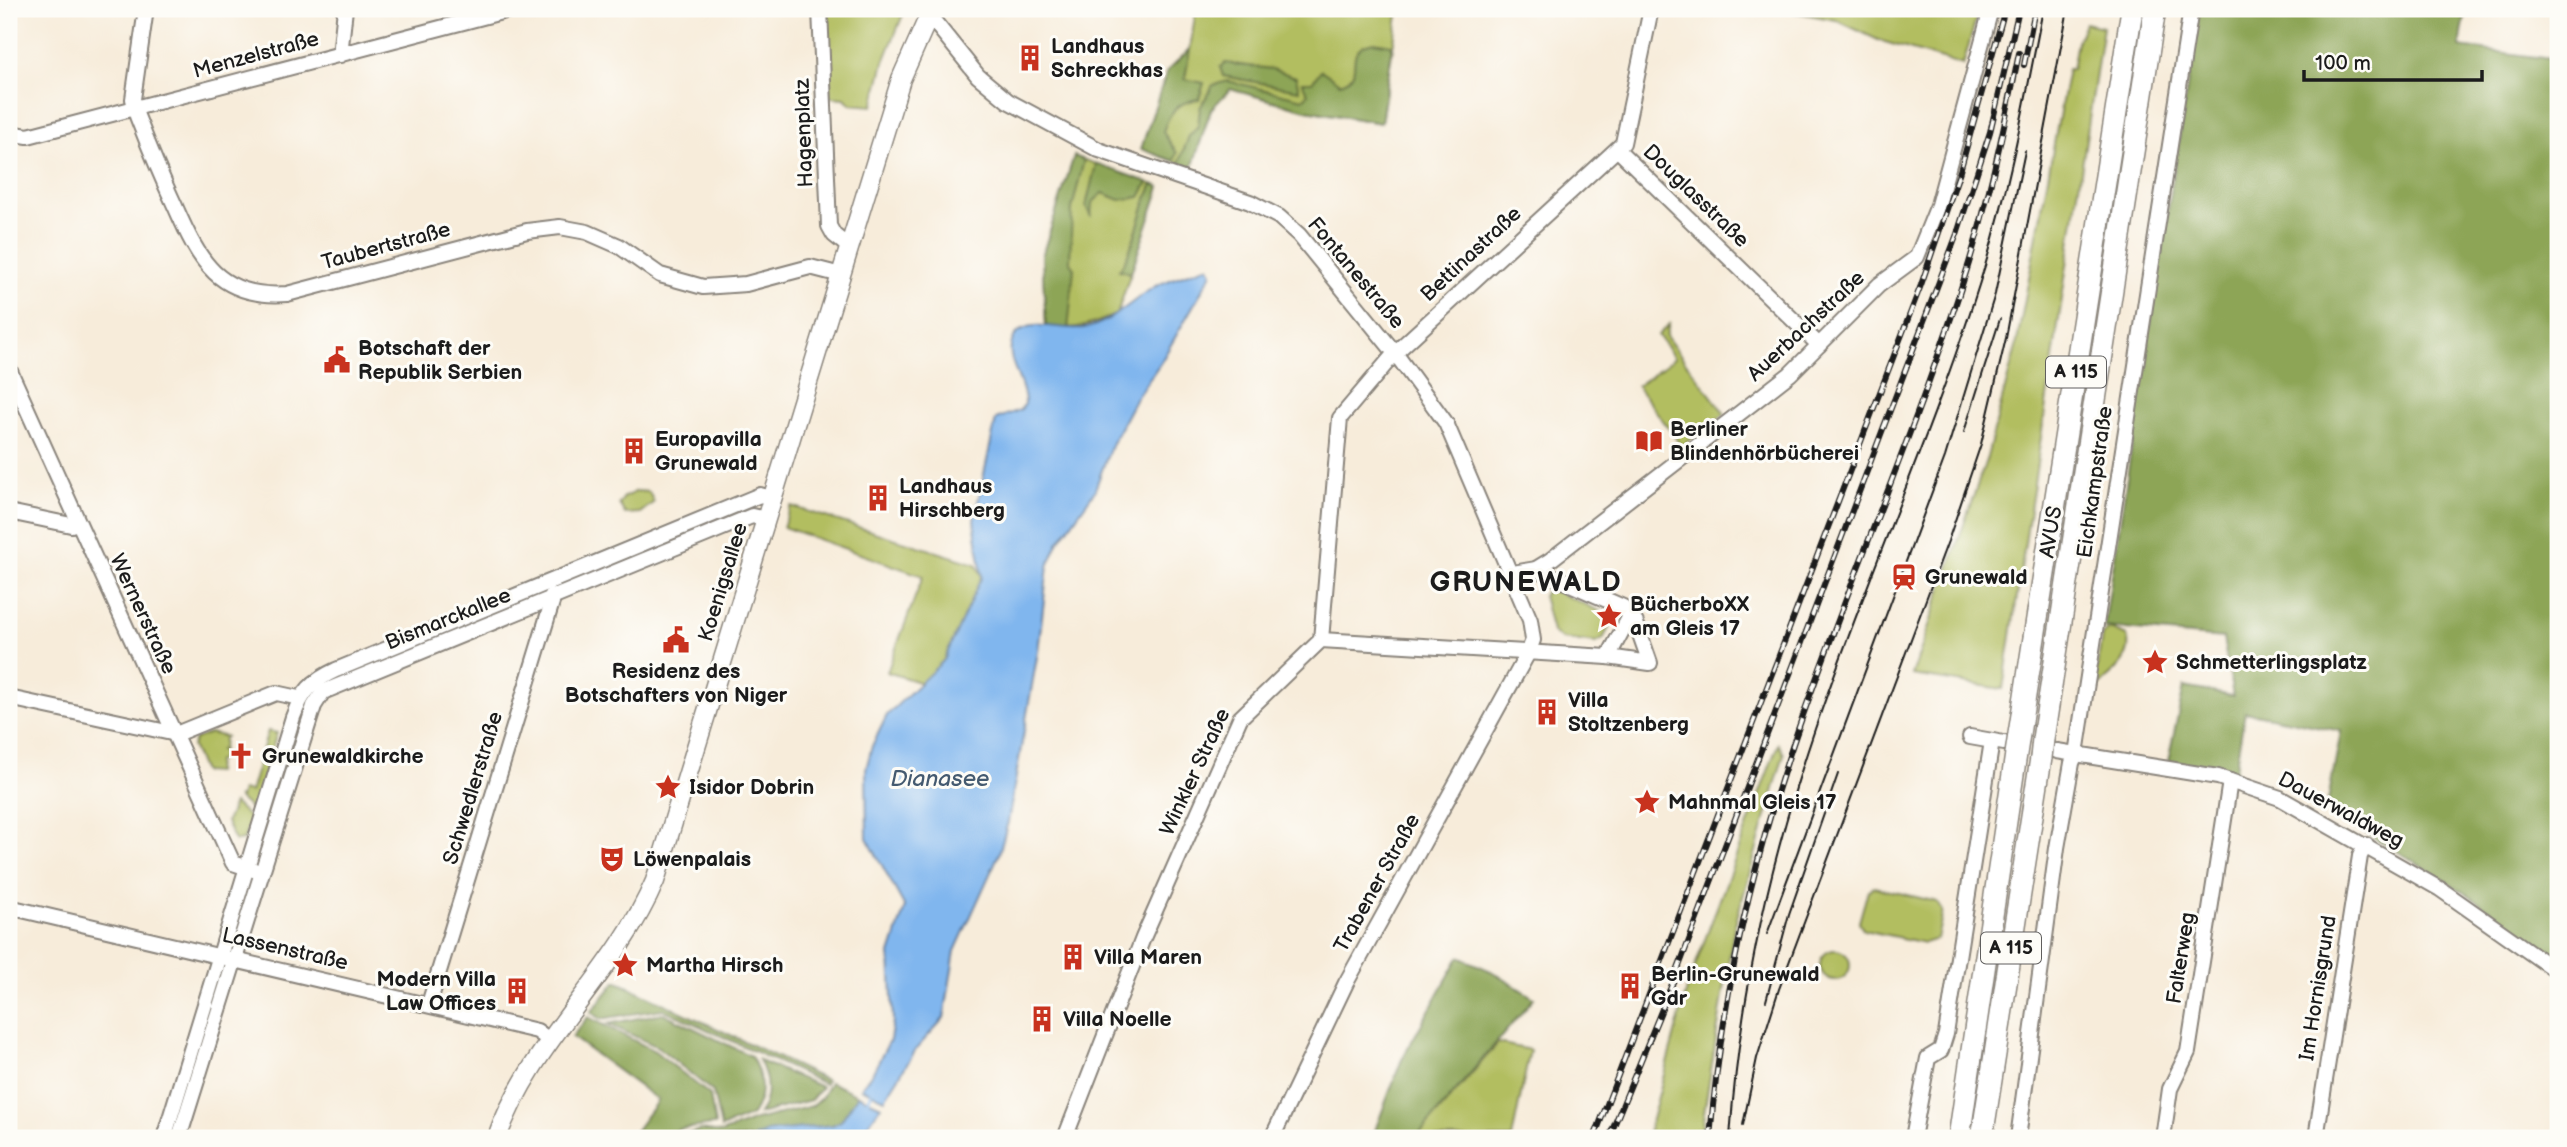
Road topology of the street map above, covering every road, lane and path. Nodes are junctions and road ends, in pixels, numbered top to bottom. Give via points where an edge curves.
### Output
1 (146, 9) edge
2 (345, 9) edge
3 (513, 9) edge
4 (820, 9) edge
5 (1651, 9) edge
6 (1991, 9) edge
7 (2132, 9) edge
8 (2155, 9) edge
9 (2191, 9) edge
10 (929, 11) edge
11 (340, 55) junction
12 (134, 108) junction
13 (9, 133) edge
14 (1617, 149) junction
15 (849, 247) junction
16 (841, 275) junction
17 (1819, 345) junction
18 (1395, 353) junction
19 (9, 369) edge
20 (772, 498) junction
21 (9, 512) edge
22 (765, 520) junction
23 (78, 523) junction
24 (1536, 569) junction
25 (1513, 573) junction
26 (548, 584) junction
27 (553, 599) junction
28 (1630, 616) junction
29 (1321, 640) junction
30 (1528, 653) junction
31 (1608, 657) junction
32 (9, 698) edge
33 (299, 698) junction
34 (176, 734) junction
35 (1970, 737) dead end
36 (2008, 743) junction
37 (2047, 749) junction
38 (2076, 754) junction
39 (2230, 781) junction
40 (2366, 845) junction
41 (255, 870) junction
42 (9, 907) edge
43 (219, 956) junction
44 (235, 960) junction
45 (2558, 972) edge
46 (429, 1004) junction
47 (549, 1040) junction
48 (164, 1138) edge
49 (179, 1138) edge
50 (497, 1138) edge
51 (1065, 1138) edge
52 (1272, 1138) edge
53 (1913, 1138) edge
54 (1959, 1138) edge
55 (1982, 1138) edge
56 (2018, 1138) edge
57 (2163, 1138) edge
58 (2316, 1138) edge

1 - 12 street, Taubertstraße
2 - 11 street
3 - 11 street, Menzelstraße
4 - 15 street, Hagenplatz via 829,226
5 - 14 street, Douglasstraße via 1623,143
6 - 17 street, Auerbachstraße via 1926,242 1914,261 1879,285
7 - 36 highway, AVUS / A 115
8 - 37 highway, AVUS / A 115
9 - 38 street, Eichkampstraße
10 - 15 main road, Koenigsallee via 901,79
10 - 18 street, Fontanestraße via 978,76 1008,101 1078,141 1250,202 1279,217 1312,250
11 - 12 street, Menzelstraße
12 - 13 street, Menzelstraße via 28,136
12 - 16 street, Taubertstraße via 198,256 216,276 259,294 287,294 527,231 560,227 605,239 660,275 688,284 731,286 810,267
14 - 17 street, Douglasstraße
14 - 18 street, Bettinastraße
15 - 16 main road, Koenigsallee
16 - 20 main road, Koenigsallee
17 - 24 street, Auerbachstraße via 1734,420
18 - 25 street, Fontanestraße via 1446,424
18 - 29 street, Bettinastraße via 1340,418
19 - 23 street, Wernerstraße
20 - 22 main road, Koenigsallee
20 - 26 street, Bismarckallee via 760,495
21 - 23 street via 71,526
22 - 27 street, Bismarckallee via 752,516
22 - 47 main road, Koenigsallee via 651,889 613,959
23 - 34 street, Wernerstraße
24 - 25 street, Auerbachstraße
24 - 28 street via 1623,607
25 - 30 street, Fontanestraße via 1532,629
26 - 27 street
26 - 33 street, Bismarckallee via 336,670 316,680
27 - 41 street, Bismarckallee via 323,692
27 - 46 street, Schwedlerstraße
28 - 31 street
28 - 31 street via 1650,663
29 - 30 street
29 - 51 street, Winkler Straße via 1240,718 1143,938
30 - 31 street
30 - 52 street, Trabener Straße via 1346,983
32 - 34 street
33 - 34 street via 276,693
33 - 41 street, Bismarckallee
34 - 41 street, Wernerstraße via 233,863
35 - 36 street
36 - 53 street via 1946,1034 1941,1050 1928,1058
36 - 54 highway, AVUS / A 115
37 - 38 street
37 - 55 highway, AVUS / A 115
38 - 39 street, Dauerwaldweg
38 - 56 street, Eichkampstraße via 2057,848
39 - 40 street, Dauerwaldweg via 2296,806
39 - 57 street, Falterweg via 2188,1052 2170,1089
40 - 45 street, Dauerwaldweg via 2468,906
40 - 58 street, Im Hornisgrund via 2360,856
41 - 43 street, Bismarckallee
41 - 44 street, Bismarckallee
42 - 43 street, Lassenstraße
43 - 44 street, Lassenstraße
43 - 48 street, Bismarckallee
44 - 46 street, Lassenstraße
44 - 49 street, Bismarckallee
46 - 47 street, Lassenstraße via 537,1031
47 - 50 main road, Koenigsallee

